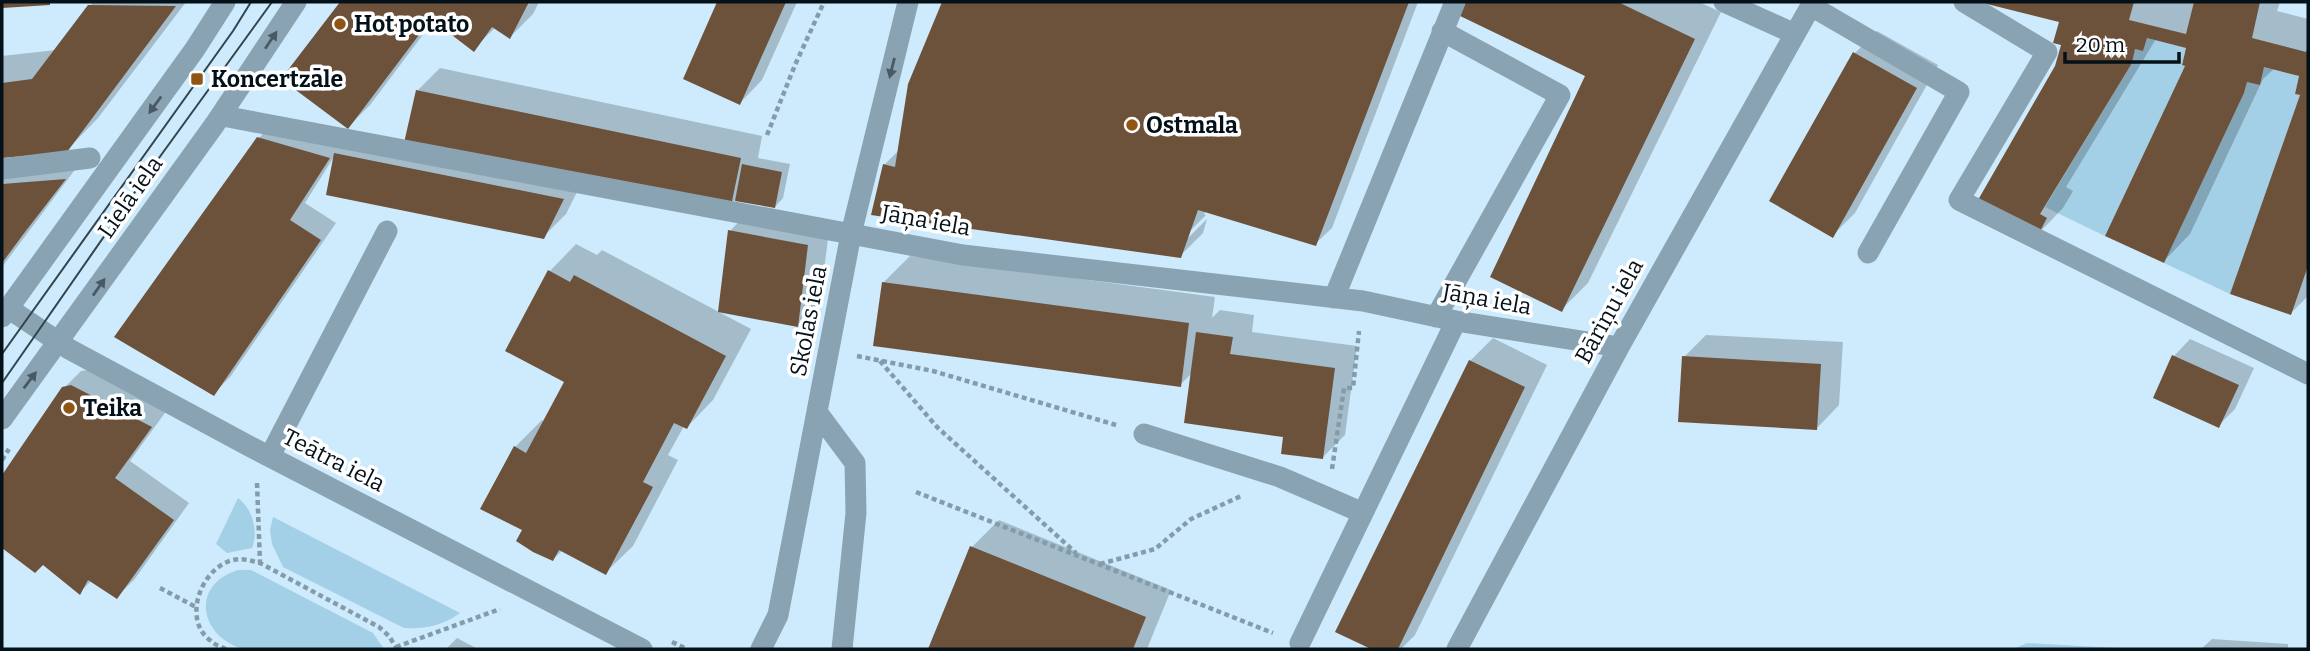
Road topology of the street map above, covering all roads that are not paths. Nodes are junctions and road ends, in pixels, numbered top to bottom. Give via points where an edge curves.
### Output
1 (225, 2) edge
2 (296, 2) edge
3 (908, 2) edge
4 (1455, 2) edge
5 (1724, 2) edge
6 (1964, 2) edge
7 (1812, 4) edge
8 (1443, 31) junction
9 (1795, 34) junction
10 (228, 117) dead end
11 (90, 158) dead end
12 (2, 169) edge
13 (387, 231) dead end
14 (851, 234) junction
15 (1868, 253) dead end
16 (1334, 298) junction
17 (5, 312) edge
18 (1446, 319) junction
19 (59, 342) junction
20 (1619, 347) junction
21 (2308, 374) edge
22 (817, 412) junction
23 (2, 419) edge
24 (1144, 433) road end
25 (270, 456) junction
26 (1363, 513) junction
27 (1300, 643) road end
28 (642, 649) edge
29 (761, 649) edge
30 (842, 649) edge
31 (1457, 649) edge

1 -> 17 street, Lielā iela
19 -> 2 street, Lielā iela
3 -> 14 street, Skolas iela
4 - 8 street
5 - 9 street
6 - 21 street via 2047,52 1959,200
7 - 9 street, Bāriņu iela
7 - 15 street via 1959,92
8 - 16 street
8 - 18 street via 1560,95
9 - 20 street, Bāriņu iela
10 - 14 street, Jāņa iela
11 - 12 street
13 - 25 street
14 - 16 street, Jāņa iela via 963,255
14 - 22 street, Skolas iela
16 - 18 street, Jāņa iela
17 - 19 street, Teātra iela
18 - 20 street, Jāņa iela
18 - 26 street
23 -> 19 street, Lielā iela
19 - 25 street, Teātra iela
20 - 31 street, Bāriņu iela
22 - 29 street, Skolas iela via 778,615
22 - 30 street via 855,463 856,513
24 - 26 street via 1280,477
25 - 28 street, Teātra iela
26 - 27 street

